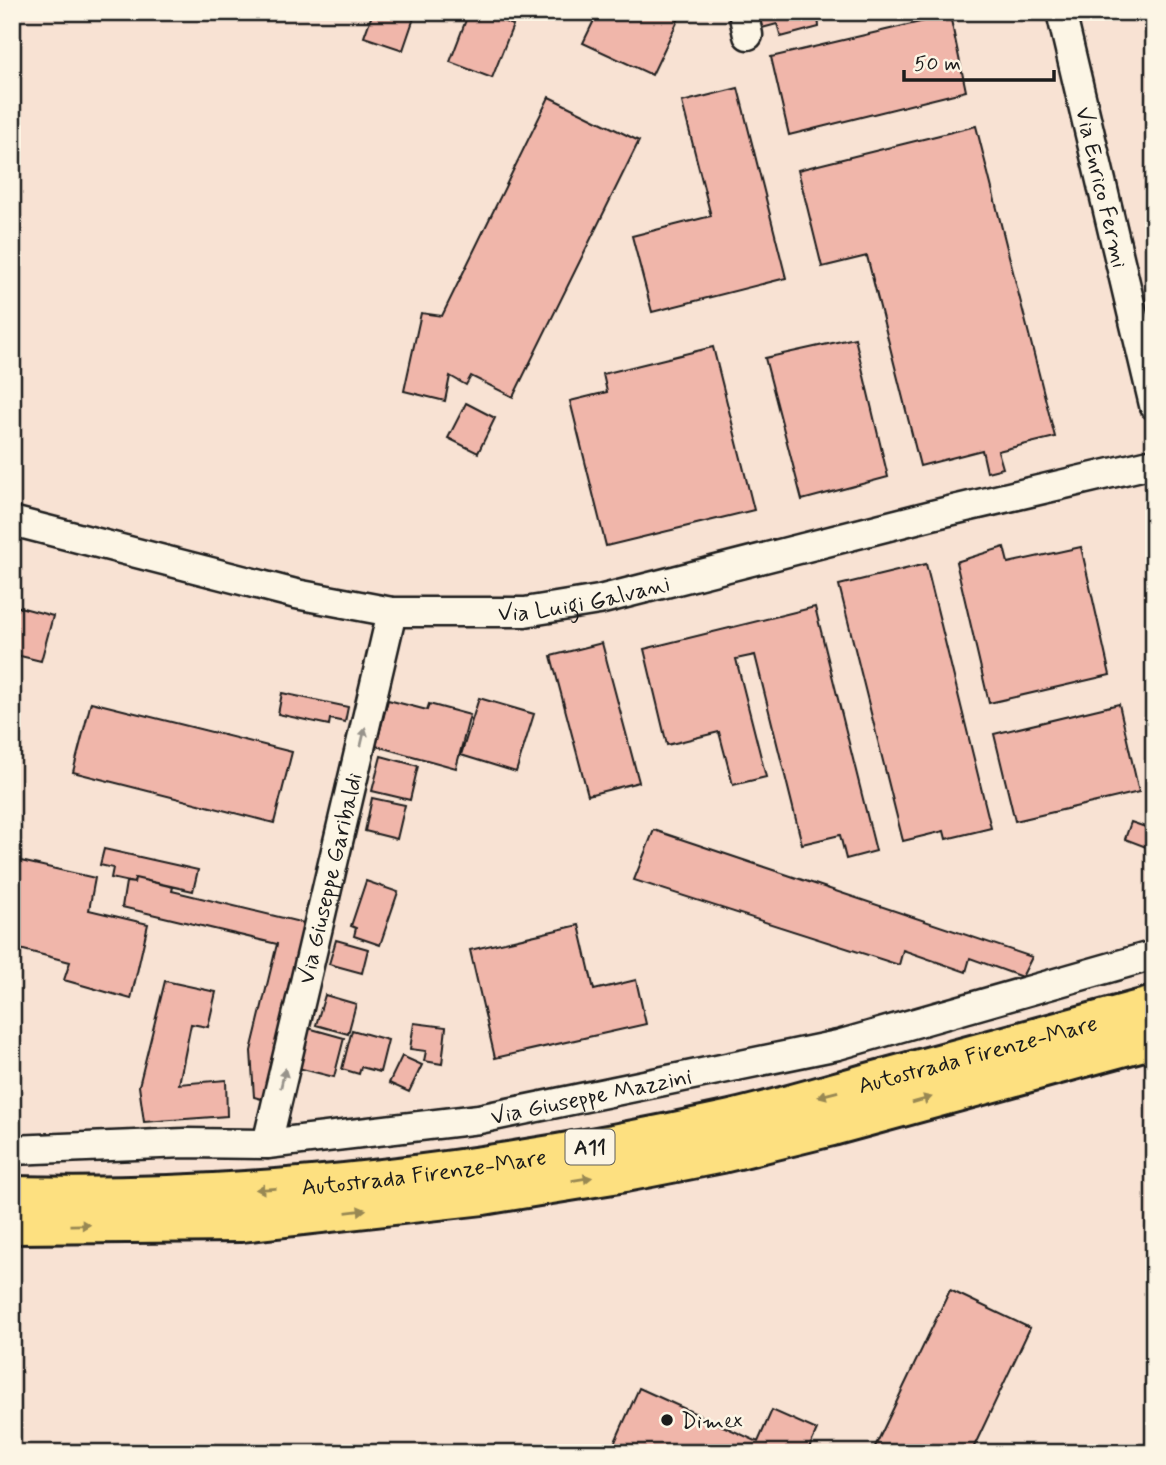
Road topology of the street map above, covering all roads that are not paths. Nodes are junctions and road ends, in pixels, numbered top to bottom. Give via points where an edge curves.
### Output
1 (1061, 12) edge
2 (1154, 405) edge
3 (1154, 463) edge
4 (12, 521) edge
5 (392, 612) junction
6 (1154, 955) edge
7 (1154, 1006) edge
8 (1154, 1038) edge
9 (267, 1144) junction
10 (12, 1150) edge
11 (12, 1196) edge
12 (12, 1224) edge

1 - 2 street, Via Enrico Fermi
3 - 5 street, Via Luigi Galvani via 932,514 599,600 525,612
4 - 5 street, Via Luigi Galvani via 296,594
9 -> 5 street, Via Giuseppe Garibaldi
6 - 9 street, Via Giuseppe Mazzini via 838,1045 479,1119
7 -> 11 highway, Autostrada Firenze-Mare / A11 via 731,1119 563,1152 288,1188
12 -> 8 highway, Autostrada Firenze-Mare / A11 via 241,1222 483,1195 625,1172 820,1129
9 - 10 street, Via Giuseppe Mazzini

